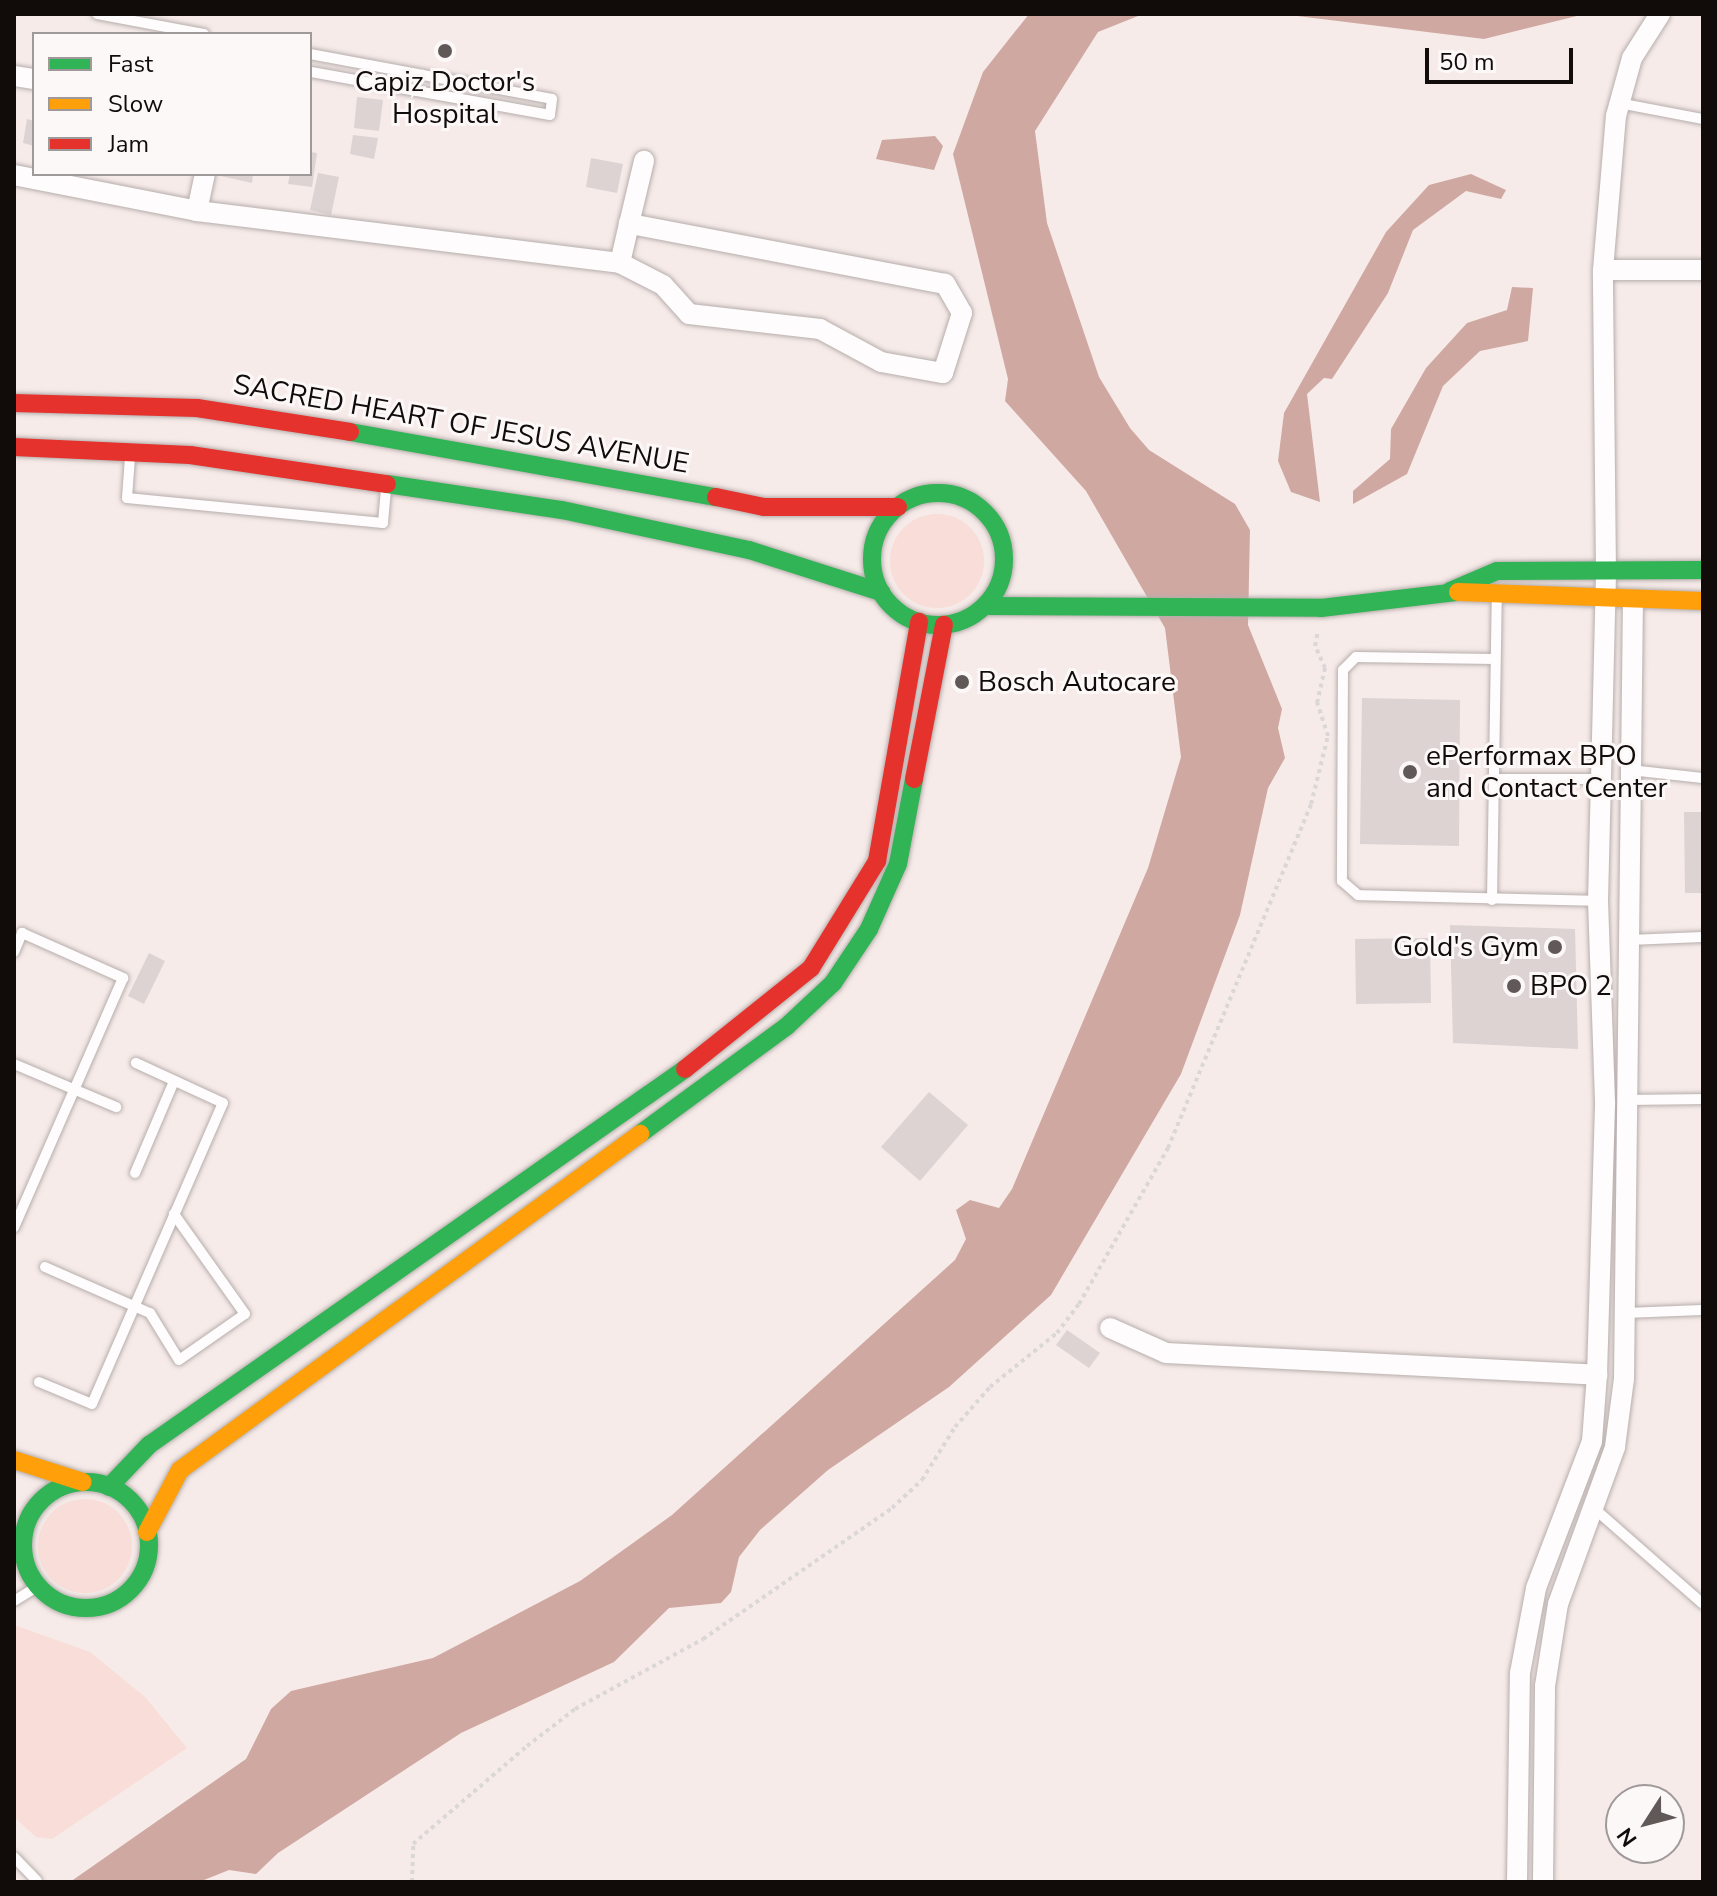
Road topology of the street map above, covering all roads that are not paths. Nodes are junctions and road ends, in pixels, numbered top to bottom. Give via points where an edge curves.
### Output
1 (97, 14) edge
2 (1660, 14) edge
3 (193, 32) edge
4 (312, 54) edge
5 (312, 72) edge
6 (1619, 103) junction
7 (1703, 119) edge
8 (644, 161) dead end
9 (14, 175) edge
10 (205, 176) edge
11 (197, 211) junction
12 (629, 224) junction
13 (620, 263) junction
14 (1603, 270) junction
15 (1703, 270) edge
16 (14, 403) edge
17 (14, 447) edge
18 (131, 451) junction
19 (386, 486) junction
20 (898, 507) junction
21 (1703, 570) edge
22 (1497, 571) junction
23 (1606, 571) junction
24 (881, 592) junction
25 (1448, 592) junction
26 (1497, 597) junction
27 (1604, 601) junction
28 (1633, 601) junction
29 (1703, 601) edge
30 (986, 606) junction
31 (919, 622) junction
32 (944, 625) junction
33 (1494, 659) junction
34 (1630, 770) junction
35 (1703, 778) edge
36 (1493, 779) junction
37 (1601, 779) junction
38 (1492, 900) junction
39 (1598, 901) junction
40 (1628, 901) junction
41 (1703, 937) edge
42 (1628, 940) junction
43 (14, 952) edge
44 (1604, 1012) junction
45 (1626, 1013) junction
46 (136, 1063) dead end
47 (14, 1064) edge
48 (174, 1081) junction
49 (74, 1089) junction
50 (1703, 1099) edge
51 (1631, 1100) junction
52 (1605, 1101) junction
53 (116, 1107) dead end
54 (135, 1173) dead end
55 (174, 1214) junction
56 (14, 1227) edge
57 (45, 1267) dead end
58 (133, 1306) junction
59 (1703, 1310) edge
60 (1624, 1313) junction
61 (1110, 1328) dead end
62 (1597, 1375) junction
63 (39, 1382) dead end
64 (14, 1460) edge
65 (83, 1482) junction
66 (109, 1487) junction
67 (1572, 1500) junction
68 (1596, 1510) junction
69 (147, 1532) junction
70 (18, 1539) edge
71 (38, 1586) junction
72 (14, 1601) edge
73 (1703, 1604) edge
74 (14, 1857) edge
75 (37, 1881) edge
76 (1517, 1882) edge
77 (1543, 1882) edge

1 - 3 lane
2 - 6 street via 1632,58
4 - 5 lane via 552,99 550,115
6 - 7 lane
6 - 14 street
8 - 12 street
9 - 11 street
10 - 11 street
11 - 13 street
12 - 13 street
12 - 13 street via 945,284 962,313 943,373 881,362 820,329 689,314 663,285
14 - 15 street
14 - 23 street
16 - 20 main road, SACRED HEART OF JESUS AVENUE via 197,408 563,465 764,507
17 - 18 main road
18 - 19 main road
18 - 19 lane via 127,498 383,523
19 - 24 main road via 562,510 749,550
20 - 24 main road via 874,546
20 - 30 main road via 928,494 950,494 987,516 999,534 1004,567
21 - 23 main road
22 - 23 main road
22 - 25 main road
22 - 26 lane
23 - 27 street
24 - 31 main road
25 - 26 main road
25 - 30 main road via 1321,608
26 - 27 main road
26 - 33 lane
27 - 28 main road
27 - 37 street
28 - 29 main road
28 - 34 street
30 - 32 main road
31 - 32 main road
31 - 66 main road via 877,861 847,920 811,968 741,1030 149,1445
32 - 69 main road via 898,864 869,929 833,983 787,1026 180,1470
33 - 36 lane
33 - 38 lane via 1356,657 1343,670 1342,881 1348,890
34 - 35 lane
34 - 40 street
36 - 37 lane
36 - 38 lane
37 - 39 street
38 - 39 lane
39 - 40 street
39 - 44 street
40 - 42 street
41 - 42 lane
42 - 45 street
43 - 49 lane via 22,933 123,978
44 - 45 street
44 - 52 street
45 - 51 street
46 - 48 lane
47 - 49 lane
48 - 54 lane
48 - 55 lane via 223,1103
49 - 53 lane
49 - 56 lane
50 - 51 lane
51 - 52 street
51 - 60 street
52 - 62 street
55 - 58 lane
55 - 58 lane via 245,1314 179,1360 150,1313
57 - 58 lane
58 - 63 lane via 92,1404
59 - 60 lane
60 - 68 street via 1617,1433
61 - 62 street via 1166,1353
62 - 67 street via 1592,1441
64 - 65 main road
65 - 66 main road
65 - 70 main road via 44,1497
66 - 69 main road via 136,1506
67 - 68 street
67 - 76 street via 1536,1588 1520,1673
68 - 73 lane
68 - 77 street via 1558,1604 1545,1686
69 - 71 main road via 140,1577 112,1602 72,1606
70 - 71 main road
71 - 72 lane
74 - 75 lane

